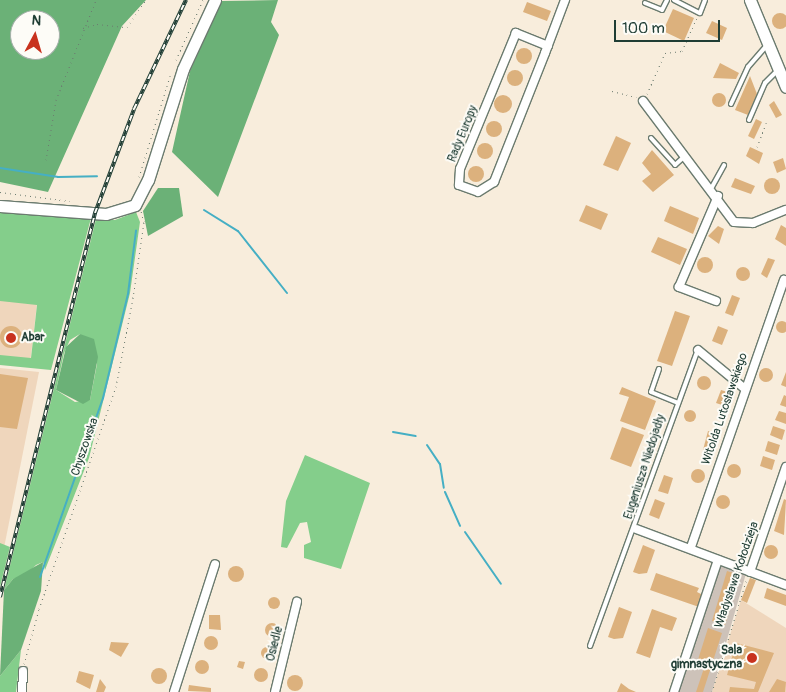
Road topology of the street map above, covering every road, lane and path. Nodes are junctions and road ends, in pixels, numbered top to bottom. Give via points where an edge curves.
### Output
1 (96, 0) edge
2 (146, 0) edge
3 (215, 0) edge
4 (565, 0) edge
5 (667, 0) edge
6 (674, 0) edge
7 (705, 0) edge
8 (750, 0) edge
9 (645, 3) dead end
10 (700, 13) junction
11 (83, 28) junction
12 (768, 45) junction
13 (548, 46) junction
14 (779, 70) junction
15 (786, 87) edge
16 (612, 91) dead end
17 (643, 101) junction
18 (731, 104) dead end
19 (749, 120) dead end
20 (766, 123) dead end
21 (650, 138) dead end
22 (756, 147) dead end
23 (686, 155) junction
24 (46, 160) dead end
25 (724, 165) dead end
26 (712, 187) junction
27 (0, 192) edge
28 (718, 196) junction
29 (72, 202) dead end
30 (135, 205) junction
31 (0, 206) edge
32 (786, 210) edge
33 (784, 280) dead end
34 (716, 302) dead end
35 (698, 350) joint
36 (659, 369) dead end
37 (744, 388) junction
38 (678, 403) junction
39 (786, 467) edge
40 (636, 529) junction
41 (691, 547) junction
42 (718, 560) junction
43 (215, 564) dead end
44 (750, 572) junction
45 (786, 585) edge
46 (297, 602) dead end
47 (590, 646) dead end
48 (22, 671) joint
49 (22, 692) edge
50 (174, 692) edge
51 (275, 692) edge
52 (674, 692) edge
53 (712, 692) edge

1 - 11 path
2 - 11 path via 127,27 97,24
3 - 30 main road via 182,69 148,180
4 - 13 street, Rady Europy
5 - 9 lane via 662,10
6 - 10 lane
7 - 10 lane
8 - 12 main road
10 - 17 path via 682,51 665,53
11 - 24 path via 56,100
12 - 14 main road
12 - 18 lane via 756,55
13 - 13 street, Rady Europy via 494,182 478,192 459,185 460,169 516,34
14 - 15 main road
14 - 19 lane via 765,83
16 - 17 path
17 - 23 street
20 - 22 path
21 - 23 lane via 675,165
23 - 26 street
25 - 26 lane
26 - 28 street
27 - 29 path
28 - 32 street via 739,225
28 - 34 street via 679,287
30 - 31 main road via 106,214
30 - 48 path, Chyszowska via 144,222 116,387 38,609
33 - 37 street, Witolda Lutosławskiego
35 - 37 street, Eugeniusza Niedojadły
35 - 38 lane, Eugeniusza Niedojadły
36 - 38 lane via 651,392
37 - 41 street, Witolda Lutosławskiego
38 - 40 lane, Eugeniusza Niedojadły
39 - 44 street, Władysława Kołodzieja
40 - 41 street
40 - 47 lane, Eugeniusza Niedojadły
41 - 42 street
42 - 44 street
42 - 52 street
43 - 50 street
44 - 45 street
44 - 53 path, Władysława Kołodzieja
46 - 51 street, Osiedle
48 - 49 street

